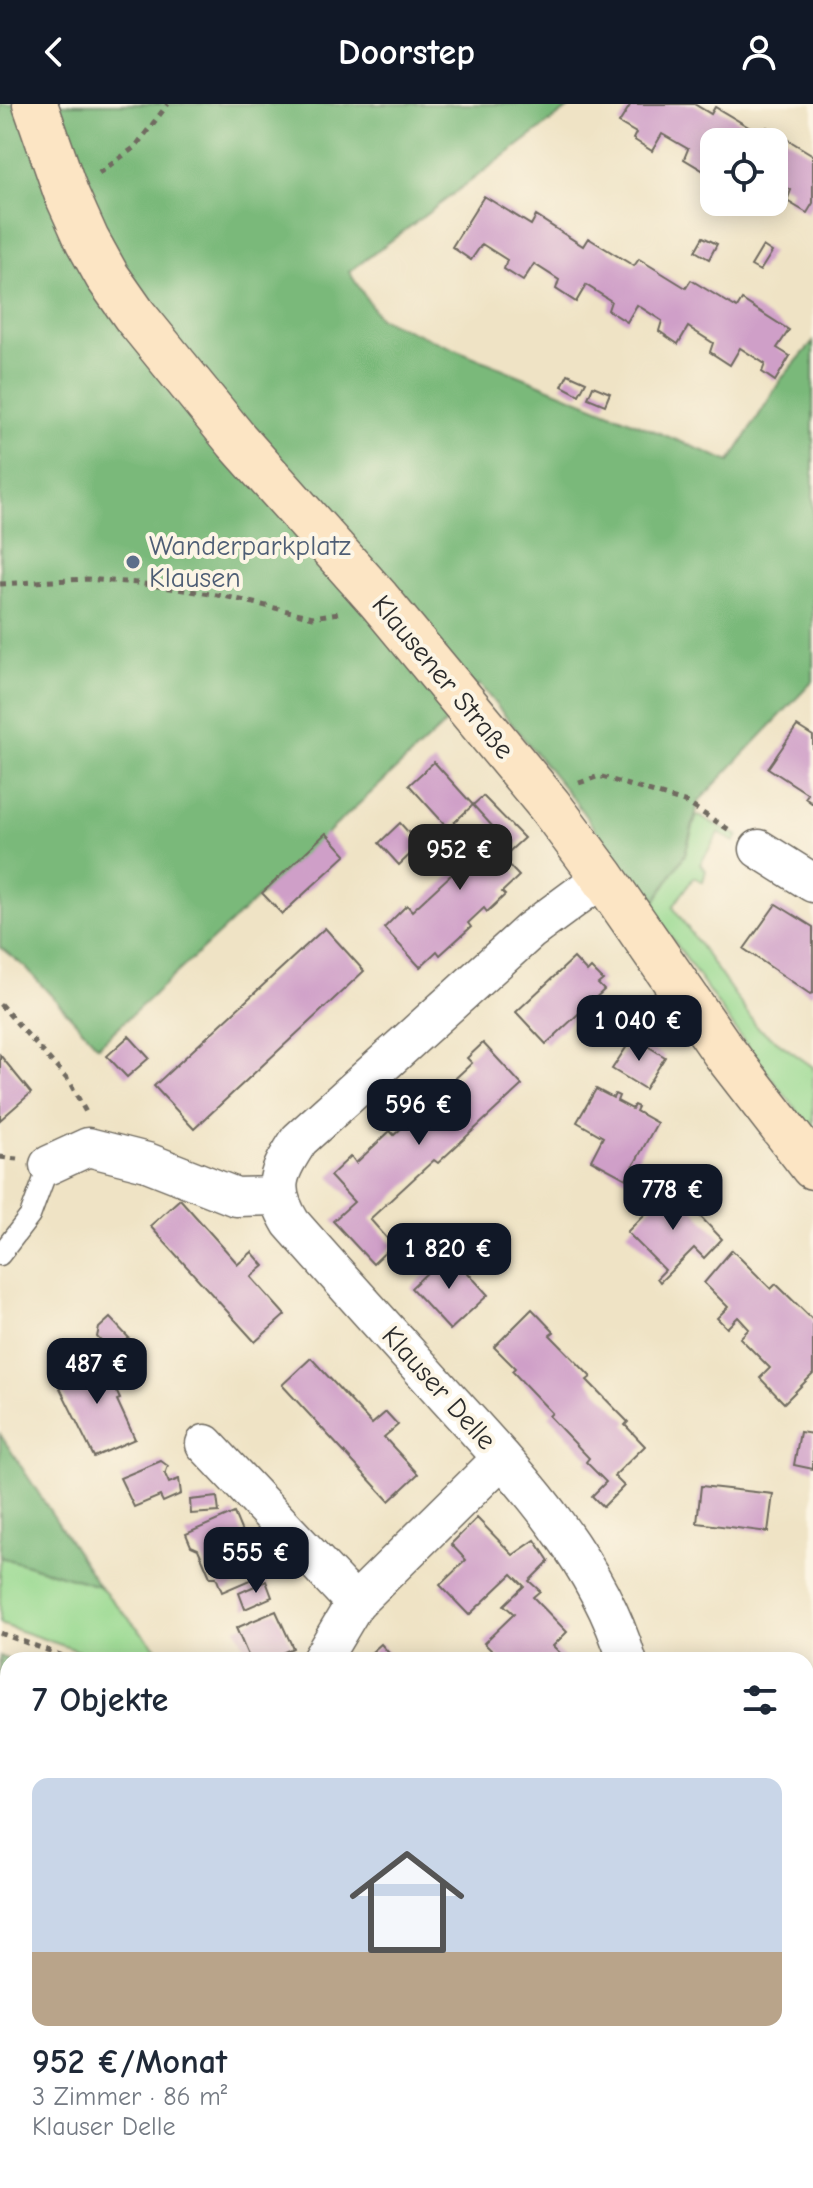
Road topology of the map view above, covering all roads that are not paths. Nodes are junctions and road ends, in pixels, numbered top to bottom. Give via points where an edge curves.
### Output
1 (35, 104) edge
2 (759, 849) road end
3 (603, 877) junction
4 (813, 883) edge
5 (49, 1165) joint
6 (813, 1167) edge
7 (278, 1196) junction
8 (0, 1255) edge
9 (205, 1444) dead end
10 (502, 1458) junction
11 (355, 1603) junction
12 (326, 1652) edge
13 (624, 1652) edge

1 - 3 main road, Klausener Straße via 87,240 121,296 237,441 519,768
2 - 4 street
3 - 6 main road, Klausener Straße via 724,1052
3 - 7 street via 530,931 299,1140 277,1181
5 - 7 street via 88,1147 147,1162 236,1197
5 - 8 lane via 30,1216
7 - 10 street, Klauser Delle via 291,1223
9 - 11 street
10 - 11 street
10 - 13 street, Klauser Delle via 565,1536 602,1599
11 - 12 street

